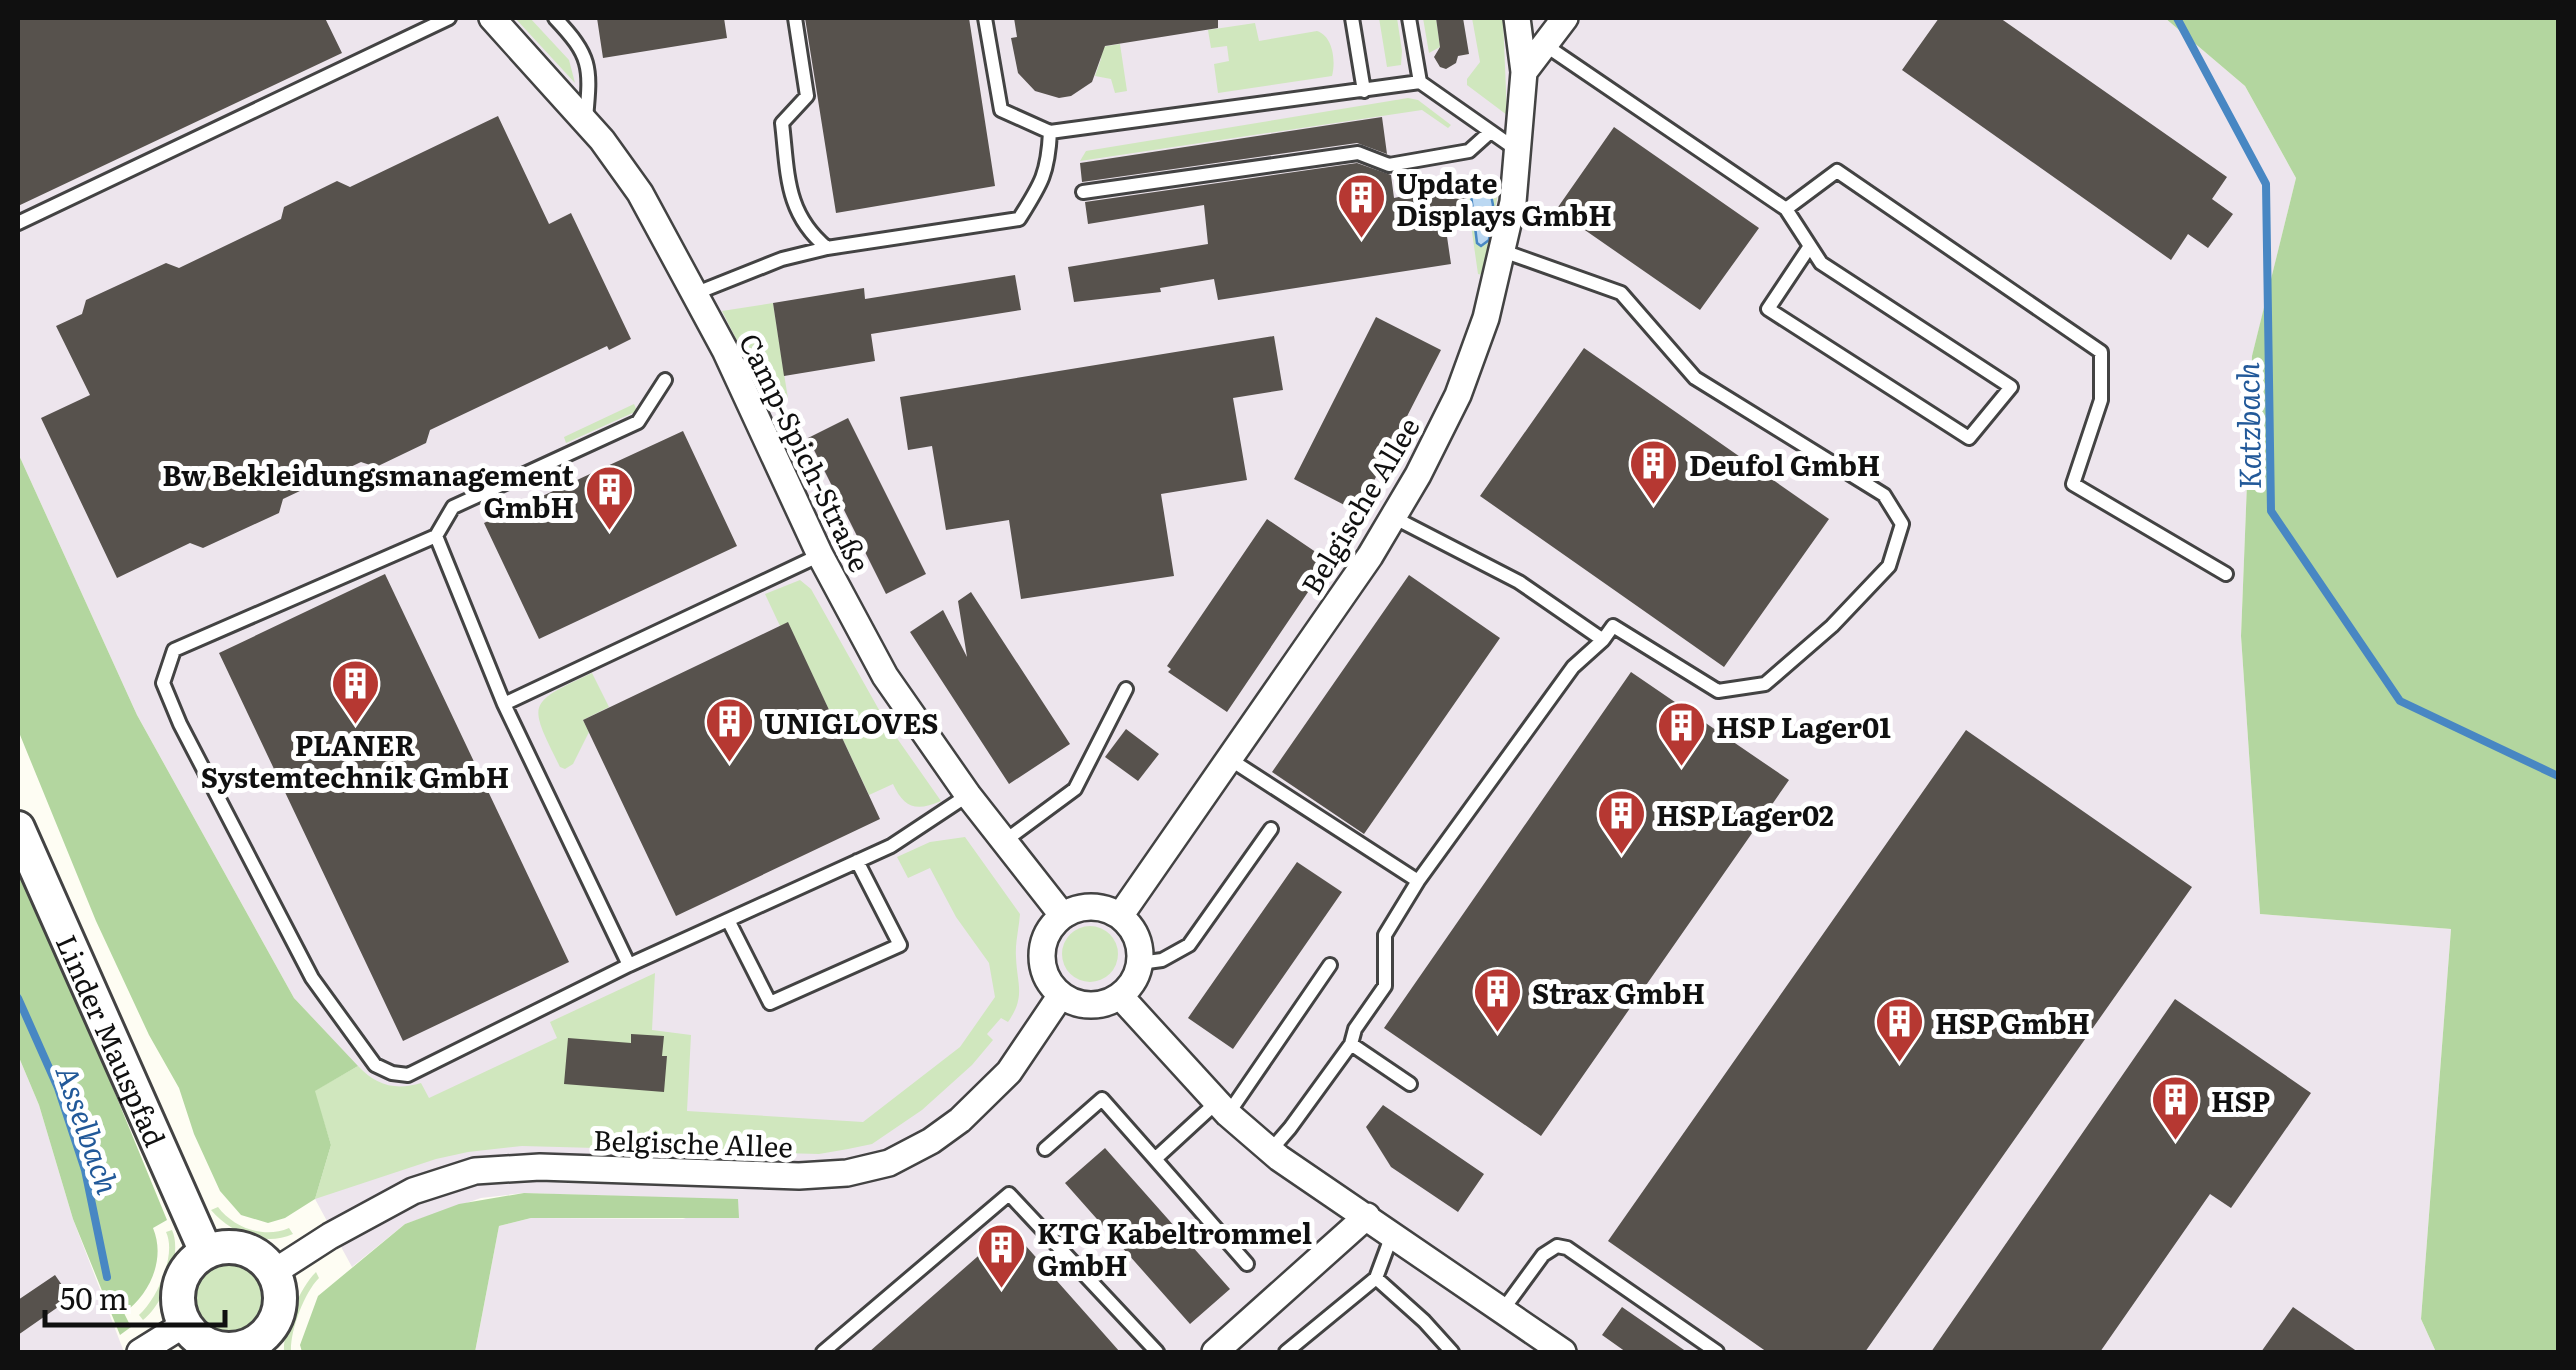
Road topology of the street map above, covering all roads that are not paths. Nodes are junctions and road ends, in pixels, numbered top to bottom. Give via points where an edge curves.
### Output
1 (449, 18) edge
2 (492, 18) edge
3 (555, 18) edge
4 (794, 18) edge
5 (985, 18) edge
6 (1352, 18) edge
7 (1408, 18) edge
8 (1517, 18) edge
9 (1566, 18) edge
10 (1544, 45) junction
11 (1524, 72) junction
12 (1420, 82) junction
13 (1364, 92) junction
14 (586, 121) junction
15 (1050, 132) junction
16 (1489, 133) junction
17 (1519, 151) junction
18 (1084, 192) dead end
19 (1786, 209) junction
20 (18, 223) edge
21 (1810, 246) junction
22 (827, 248) junction
23 (1503, 251) junction
24 (694, 294) junction
25 (665, 380) dead end
26 (1393, 517) junction
27 (436, 536) junction
28 (820, 555) junction
29 (2226, 574) dead end
30 (1603, 640) junction
31 (1126, 689) dead end
32 (504, 704) junction
33 (1228, 758) junction
34 (968, 795) junction
35 (18, 828) edge
36 (1271, 829) dead end
37 (1006, 840) junction
38 (857, 862) junction
39 (1418, 881) junction
40 (1063, 916) junction
41 (1120, 916) junction
42 (728, 920) junction
43 (1140, 963) junction
44 (629, 965) junction
45 (1330, 965) dead end
46 (1061, 995) junction
47 (1120, 996) junction
48 (1350, 1044) junction
49 (1410, 1084) dead end
50 (1223, 1108) junction
51 (1044, 1148) dead end
52 (1270, 1150) junction
53 (1154, 1158) junction
54 (1367, 1216) junction
55 (1393, 1234) junction
56 (206, 1252) junction
57 (1247, 1264) dead end
58 (274, 1272) junction
59 (1376, 1278) junction
60 (1502, 1311) junction
61 (185, 1324) junction
62 (255, 1348) edge
63 (140, 1352) edge
64 (823, 1352) edge
65 (1157, 1352) edge
66 (1215, 1352) edge
67 (1286, 1352) edge
68 (1452, 1352) edge
69 (1563, 1352) edge
70 (1717, 1352) edge

1 - 20 lane
2 - 14 street, Camp-Spich-Straße
3 - 14 lane via 586,58
4 - 22 lane via 807,96 782,123 790,196 806,231
5 - 15 lane via 1001,110
6 - 13 lane
7 - 12 lane
8 - 11 street, Belgische Allee
9 - 10 street
10 - 11 street
10 - 19 lane
11 - 17 street, Belgische Allee
12 - 13 lane
12 - 16 lane
13 - 15 lane
14 - 24 street, Camp-Spich-Straße via 640,194
15 - 22 lane via 1041,185 1019,219
16 - 17 lane
16 - 18 lane via 1469,151 1389,165 1358,152
17 - 23 street, Belgische Allee
19 - 21 lane
19 - 29 lane via 1837,170 2101,352 2101,400 2073,484
21 - 21 lane via 1821,263 2011,387 1969,438 1768,309
22 - 24 lane
23 - 26 street, Belgische Allee via 1458,395
23 - 30 lane via 1621,294 1695,378 1884,494 1902,524 1890,566 1765,684 1718,691 1613,626
24 - 28 street, Camp-Spich-Straße
25 - 27 lane via 638,422 453,506
26 - 30 lane via 1518,582
26 - 33 street, Belgische Allee
27 - 32 lane
27 - 44 lane via 174,650 164,683 180,724 312,978 375,1065 408,1075
28 - 32 lane
28 - 34 street, Camp-Spich-Straße via 886,676
30 - 39 lane via 1573,667
31 - 37 lane via 1074,789
32 - 44 lane
33 - 39 lane
33 - 41 street, Belgische Allee
34 - 37 street, Camp-Spich-Straße
34 - 38 lane
35 - 56 street, Linder Mauspfad
36 - 43 lane via 1189,946
37 - 40 street, Camp-Spich-Straße
38 - 42 lane
38 - 42 lane via 900,945 770,1003
39 - 48 lane via 1386,934 1385,986
40 - 41 street via 1091,908
40 - 46 street via 1042,956
41 - 43 street via 1136,937
42 - 44 lane
43 - 47 street
45 - 50 lane
46 - 47 street via 1090,1005
46 - 58 street, Belgische Allee via 1009,1072 960,1120 889,1163 799,1176 540,1166 475,1171 413,1192
47 - 50 street
48 - 49 lane
48 - 52 lane
50 - 52 street
50 - 53 lane
51 - 53 lane via 1102,1099
52 - 54 street
53 - 57 lane
54 - 55 street
54 - 66 street
55 - 59 lane
55 - 60 street
56 - 58 street via 236,1246
56 - 61 street via 180,1284
58 - 62 street via 281,1304
59 - 67 lane
59 - 68 lane
60 - 69 street
60 - 70 lane via 1542,1254 1557,1246
61 - 62 street via 208,1344
61 - 63 street
64 - 65 lane via 1009,1194

